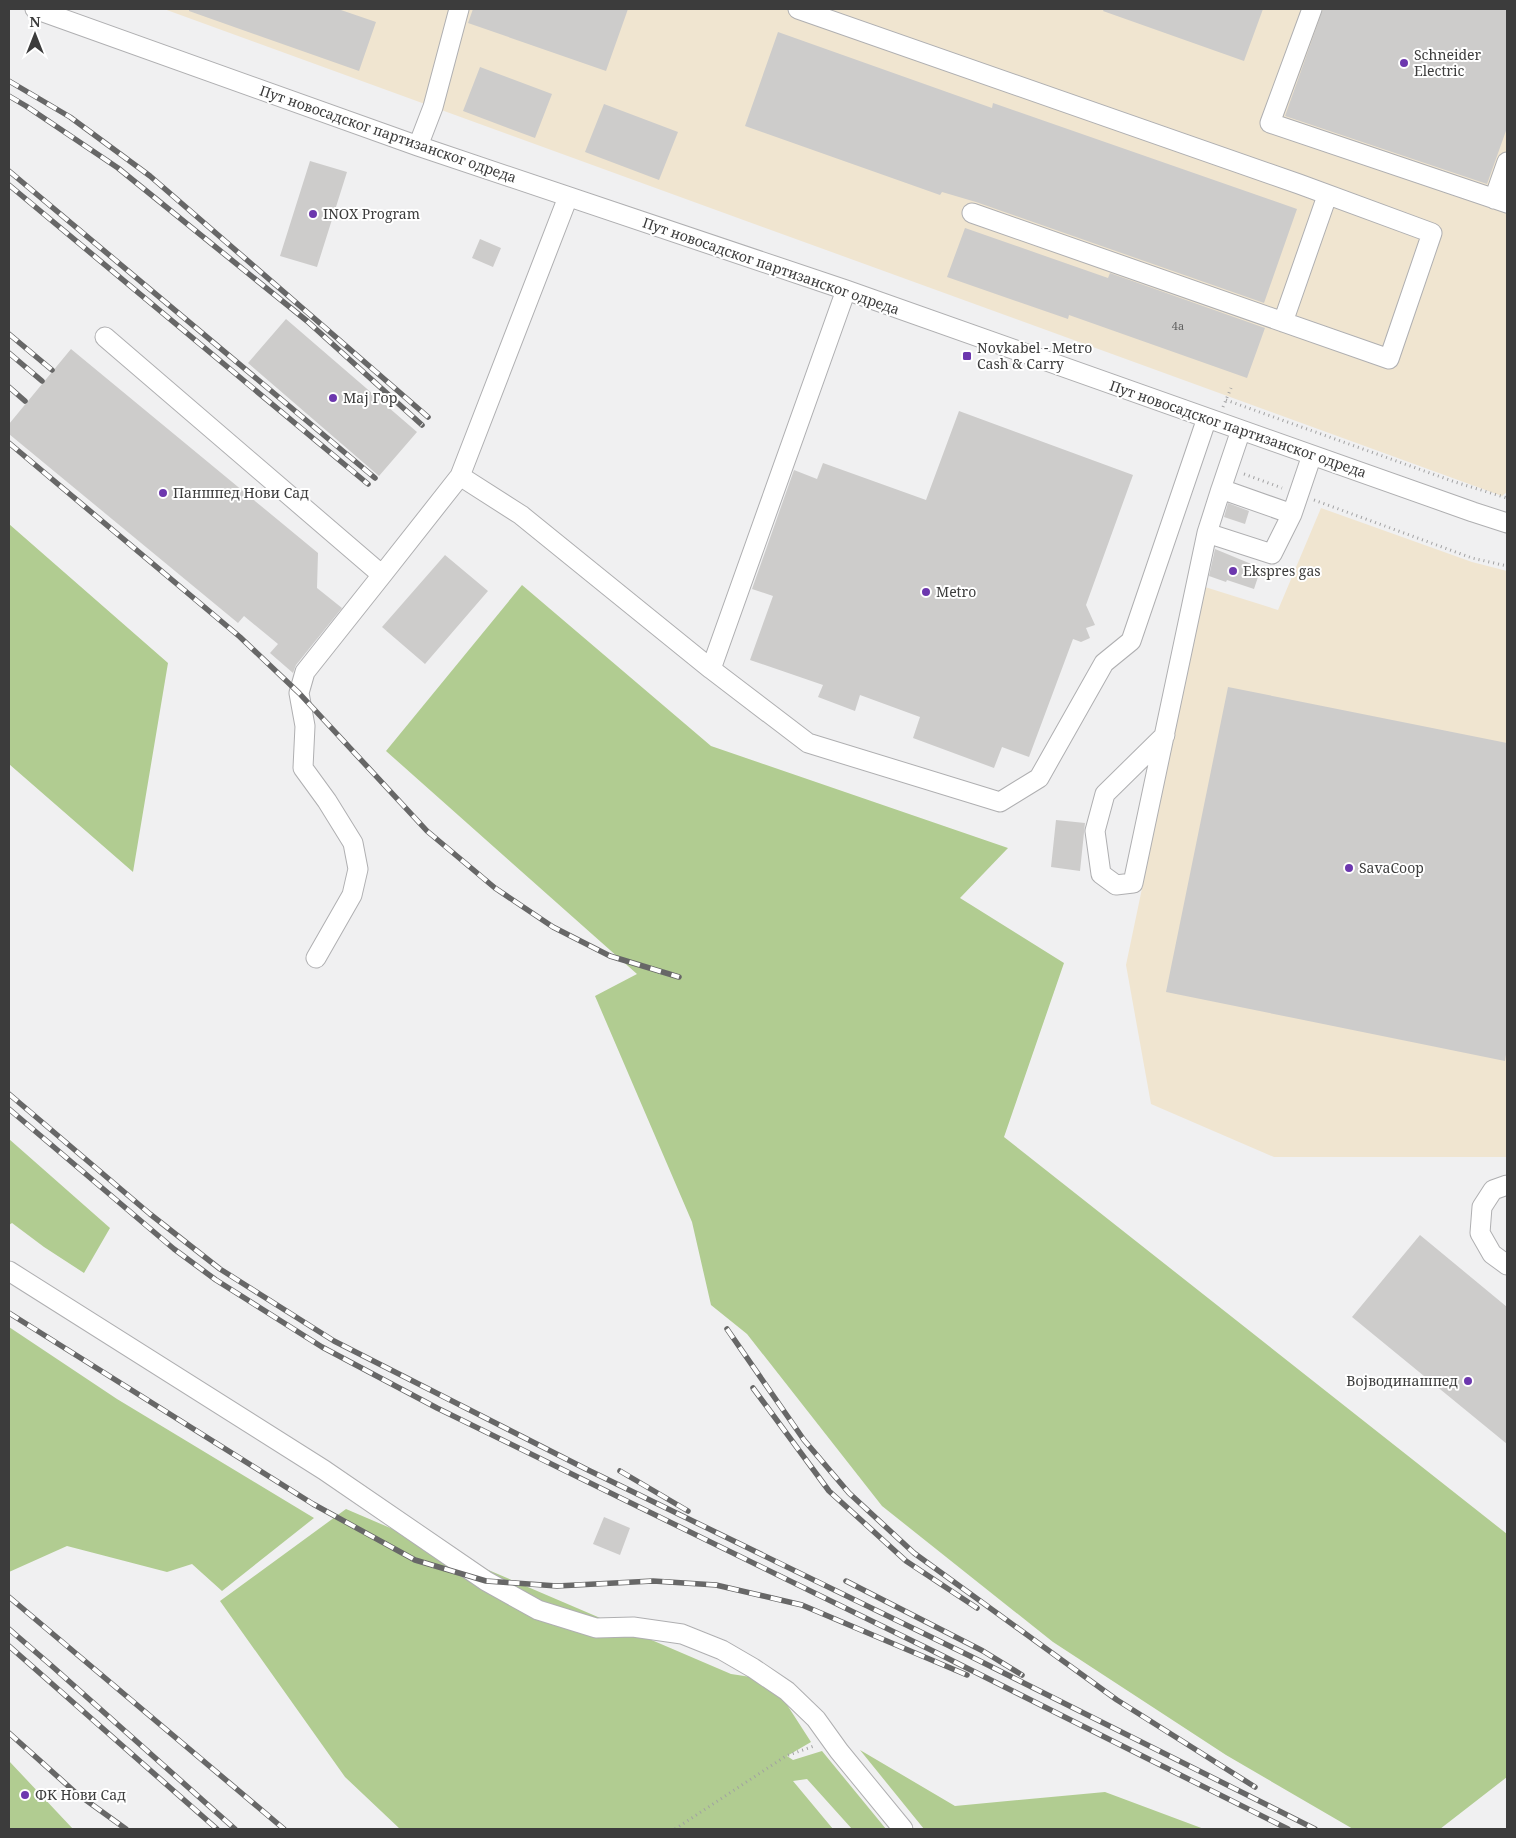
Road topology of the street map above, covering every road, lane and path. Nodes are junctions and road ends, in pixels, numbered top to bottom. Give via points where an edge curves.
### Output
1 (35, 9) edge
2 (459, 9) edge
3 (798, 9) edge
4 (1312, 9) edge
5 (418, 146) junction
6 (1507, 162) edge
7 (1327, 196) junction
8 (568, 197) junction
9 (1501, 201) edge
10 (972, 213) dead end
11 (846, 290) junction
12 (1283, 322) junction
13 (105, 337) dead end
14 (1226, 400) dead end
15 (1207, 418) junction
16 (1241, 430) junction
17 (1312, 455) junction
18 (1228, 468) junction
19 (460, 476) junction
20 (1221, 489) junction
21 (1299, 494) junction
22 (1507, 498) edge
23 (1292, 514) junction
24 (1507, 523) edge
25 (1208, 533) junction
26 (1507, 566) edge
27 (382, 575) junction
28 (711, 669) junction
29 (1165, 735) junction
30 (316, 958) dead end
31 (1507, 1184) edge
32 (1507, 1265) edge
33 (9, 1271) edge
34 (831, 1740) junction
35 (675, 1829) edge
36 (903, 1829) edge

1 - 5 street, Пут новосадског партизанског одреда
2 - 5 street via 433,106
3 - 7 street
4 - 9 street via 1270,123
5 - 8 street, Пут новосадског партизанског одреда
6 - 9 street
7 - 12 street
7 - 12 street via 1432,233 1389,359
8 - 11 street, Пут новосадског партизанског одреда
8 - 19 street
10 - 12 street
11 - 15 street, Пут новосадског партизанског одреда
11 - 28 street
13 - 27 street
14 - 22 path
15 - 16 street, Пут новосадског партизанског одреда
15 - 28 street via 1131,641 1104,663 1039,778 1000,802 808,743
16 - 17 street, Пут новосадског партизанског одреда
16 - 18 street
17 - 21 street
17 - 24 street, Пут новосадског партизанског одреда
18 - 20 street
18 - 21 path
19 - 27 street
19 - 28 street via 521,515
20 - 23 street
20 - 25 street
21 - 23 street
21 - 26 path via 1472,558
23 - 25 street via 1272,554
25 - 29 street
27 - 30 street via 306,672 299,693 305,726 303,768 353,843 358,869 352,896
29 - 29 street via 1133,883 1116,885 1101,874 1095,830 1105,794
31 - 32 street via 1493,1190 1482,1207 1480,1233 1492,1254
33 - 34 street via 324,1470 486,1581 538,1610 596,1628 633,1627 682,1634 722,1650 787,1691 816,1719
34 - 35 path via 786,1756
34 - 36 street

